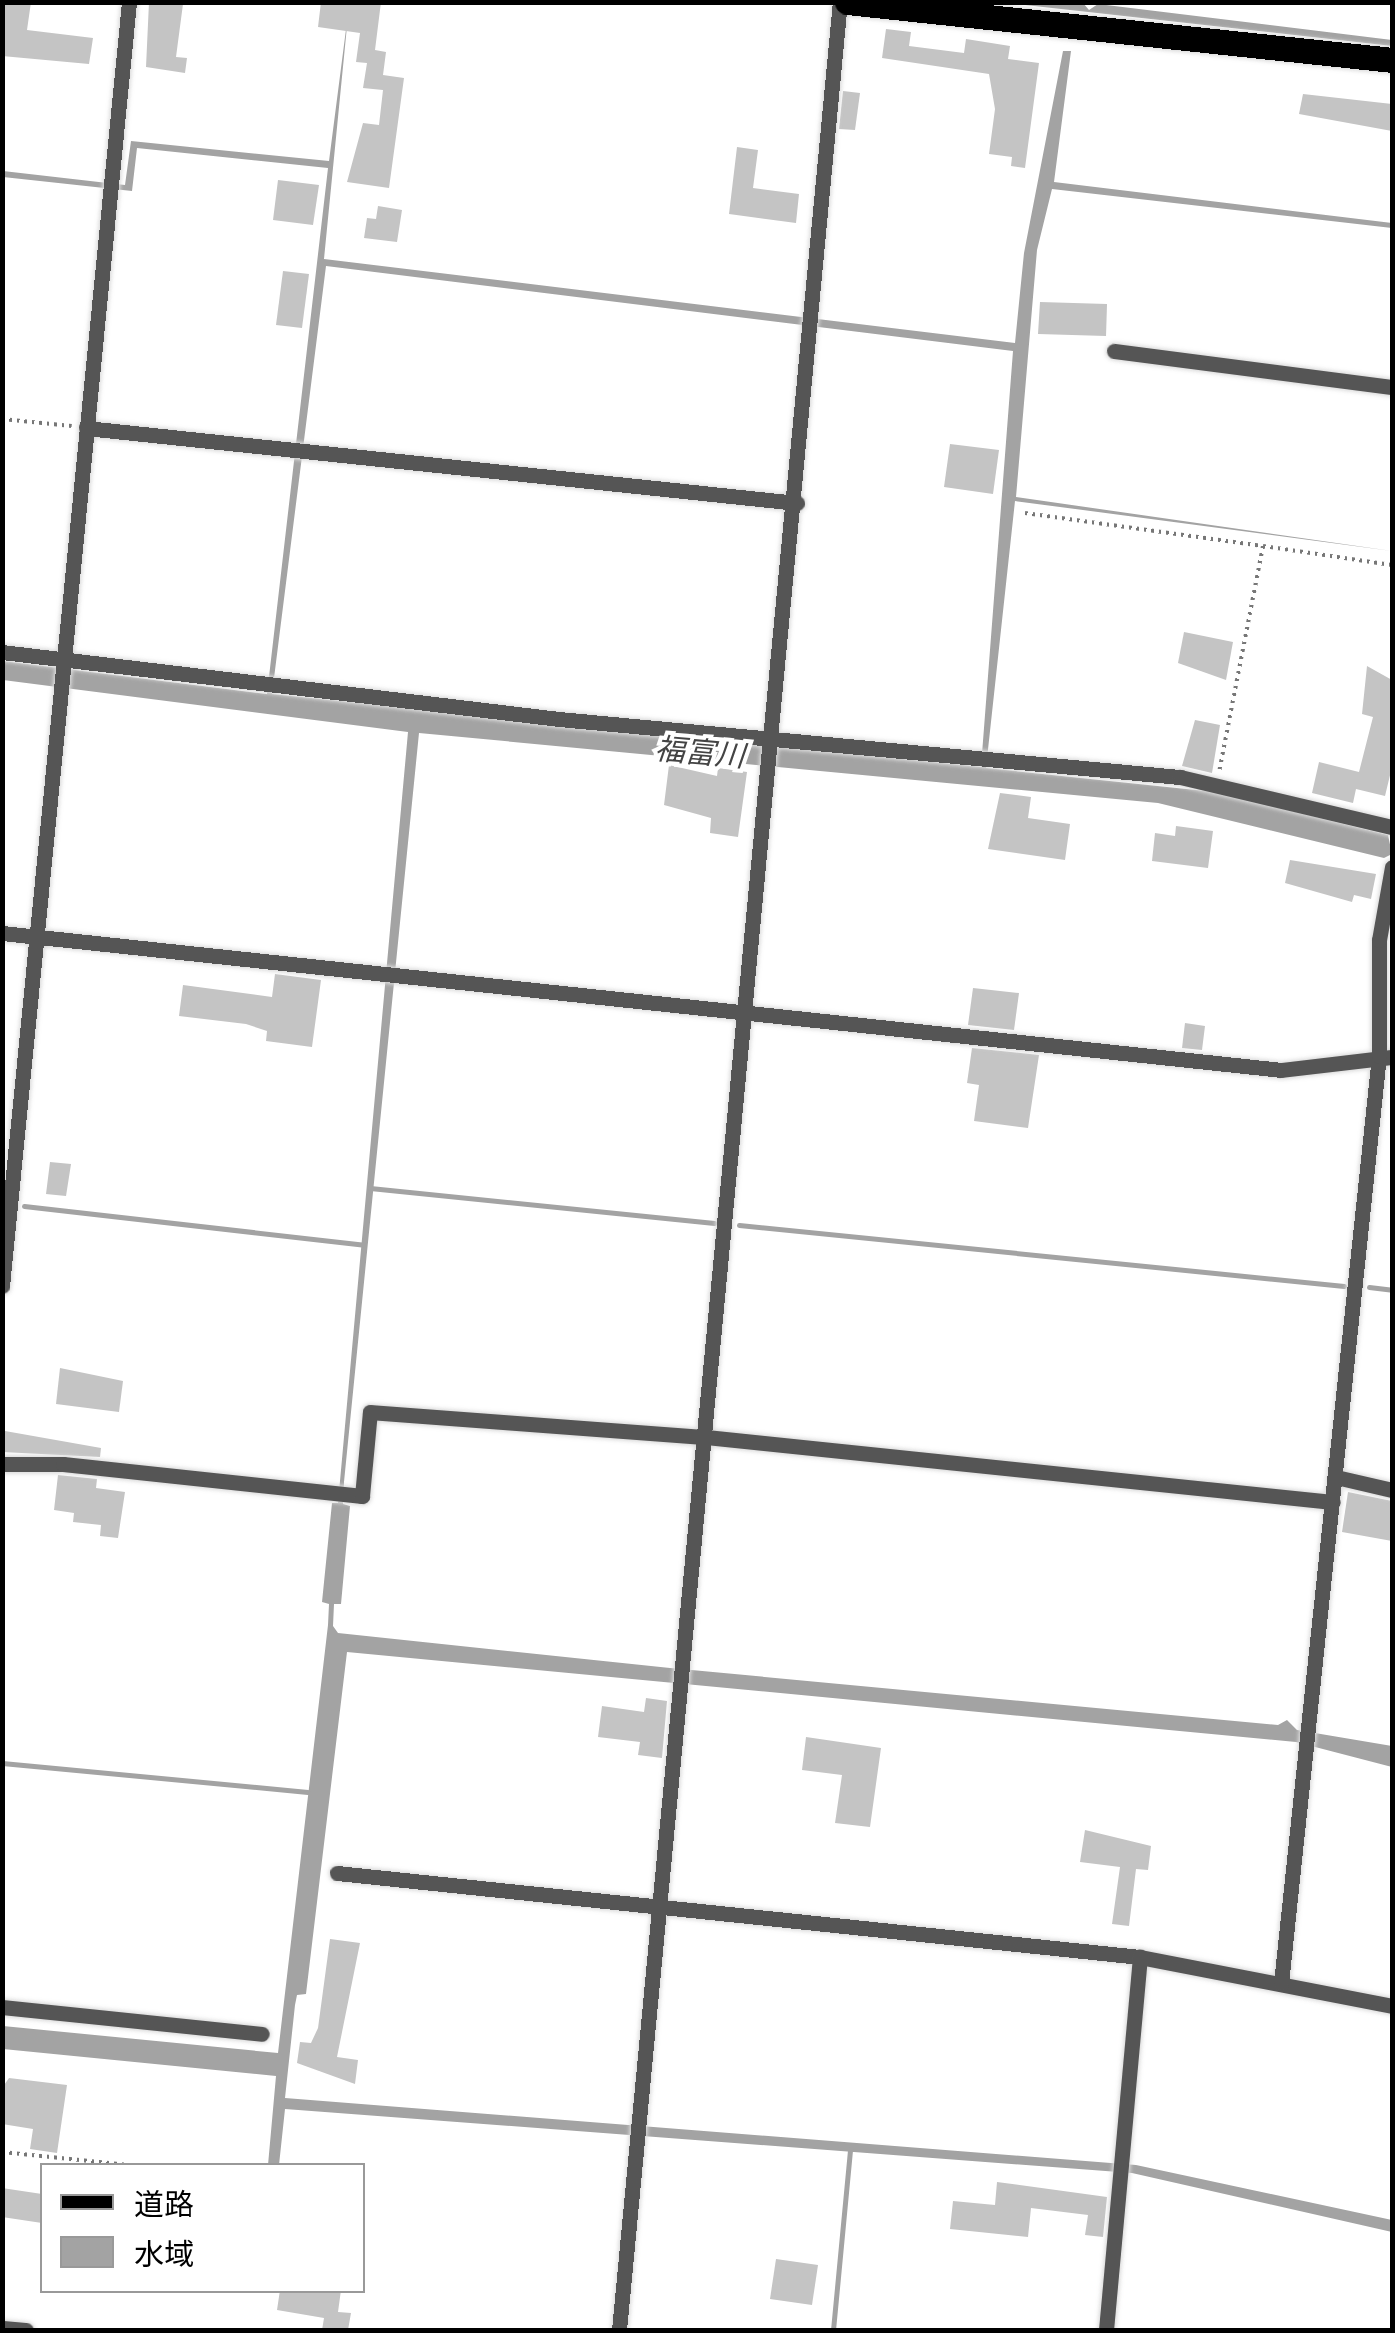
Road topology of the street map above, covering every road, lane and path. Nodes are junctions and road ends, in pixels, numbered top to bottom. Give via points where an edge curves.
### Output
1 (129, 2) edge
2 (844, 2) edge
3 (1047, 11) edge
4 (1392, 60) edge
5 (1114, 351) dead end
6 (1392, 387) edge
7 (2, 419) edge
8 (86, 428) junction
9 (797, 503) junction
10 (1024, 512) dead end
11 (1262, 546) junction
12 (1392, 564) edge
13 (2, 652) edge
14 (64, 663) junction
15 (773, 743) junction
16 (1217, 784) junction
17 (1392, 827) edge
18 (1392, 867) edge
19 (2, 933) edge
20 (38, 937) junction
21 (746, 1011) junction
22 (1386, 1056) edge
23 (2, 1286) edge
24 (706, 1437) junction
25 (2, 1464) edge
26 (1336, 1477) junction
27 (1392, 1490) edge
28 (1333, 1502) junction
29 (337, 1873) dead end
30 (660, 1908) junction
31 (1140, 1956) junction
32 (1282, 1983) junction
33 (1392, 2006) edge
34 (2, 2007) edge
35 (262, 2034) dead end
36 (2, 2152) edge
37 (109, 2163) edge
38 (2, 2328) edge
39 (26, 2330) edge
40 (619, 2330) edge
41 (1106, 2330) edge

1 - 8 street
2 - 3 main road
2 - 9 street
3 - 4 main road
5 - 6 street
7 - 8 path
8 - 9 street
8 - 14 street
9 - 15 street
10 - 11 path
11 - 12 path
11 - 16 path
13 - 14 street
14 - 15 street
14 - 20 street
15 - 16 street
15 - 21 street
16 - 17 street
18 - 22 street via 1379,940
19 - 20 street
20 - 21 street
20 - 23 street
21 - 22 street via 1281,1070
21 - 24 street
22 - 26 street
24 - 25 street via 370,1412 362,1496 63,1464
24 - 28 street
24 - 30 street
26 - 27 street
26 - 28 street
28 - 32 street
29 - 30 street
30 - 31 street
30 - 40 street
31 - 32 street
31 - 41 street
32 - 33 street
34 - 35 street
36 - 37 path
38 - 39 street

